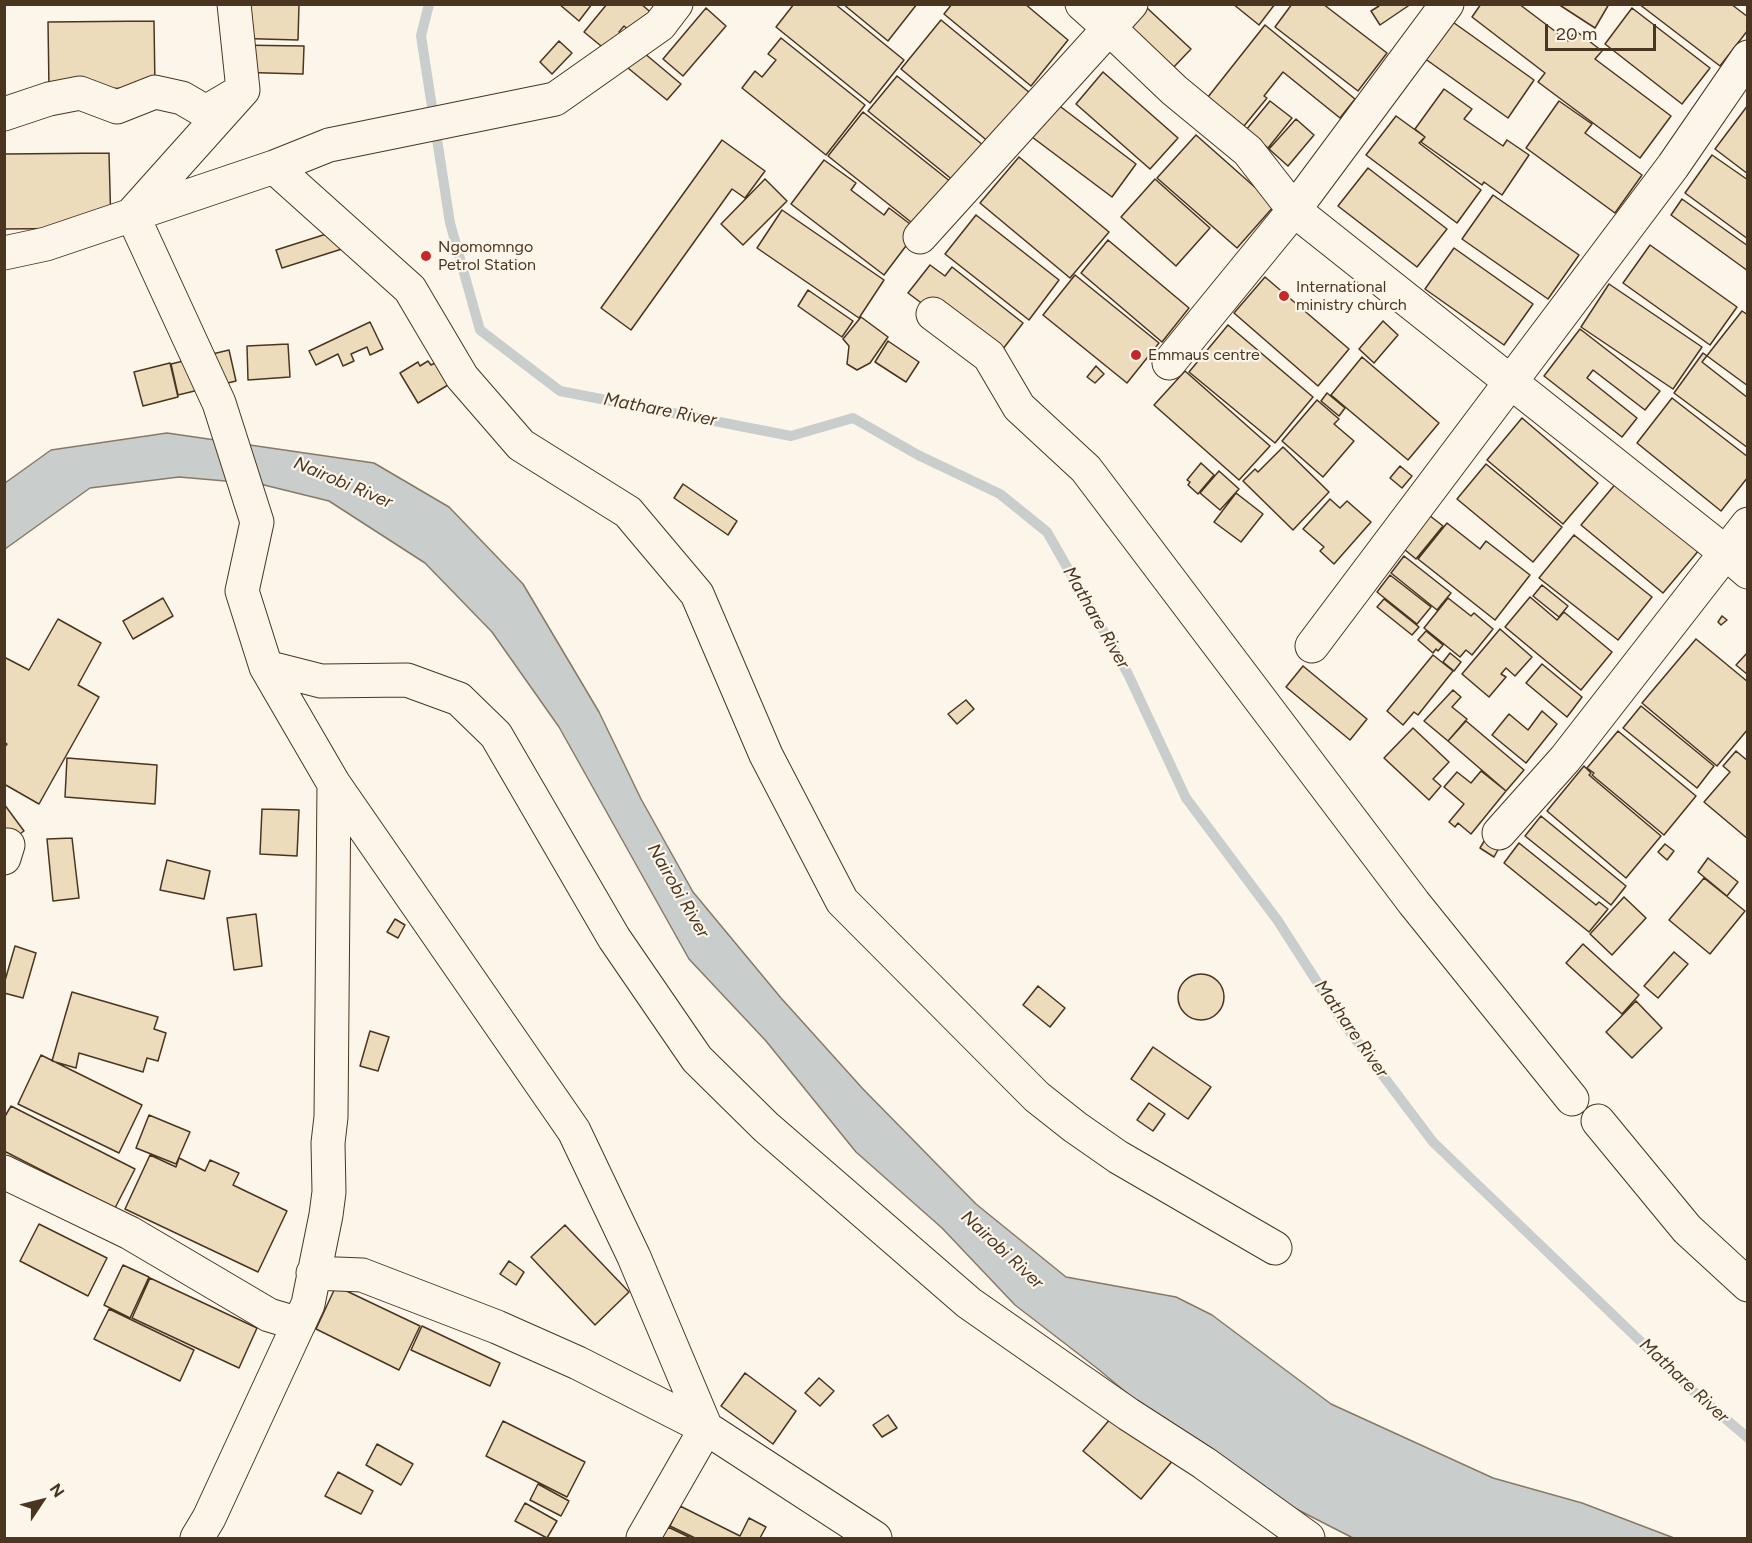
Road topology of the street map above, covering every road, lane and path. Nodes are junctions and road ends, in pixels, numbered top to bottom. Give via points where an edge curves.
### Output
1 (234, 4) edge
2 (676, 4) edge
3 (1082, 4) edge
4 (1131, 4) edge
5 (1447, 4) edge
6 (1110, 29) junction
7 (1748, 57) edge
8 (243, 90) junction
9 (4, 114) edge
10 (274, 167) junction
11 (1294, 210) junction
12 (132, 214) junction
13 (920, 237) dead end
14 (4, 253) edge
15 (933, 314) dead end
16 (1169, 363) dead end
17 (1509, 382) junction
18 (1748, 524) edge
19 (1736, 562) edge
20 (1312, 646) dead end
21 (266, 667) junction
22 (334, 784) junction
23 (1499, 833) dead end
24 (1572, 1099) dead end
25 (1598, 1121) dead end
26 (4, 1172) edge
27 (1275, 1248) dead end
28 (313, 1273) junction
29 (1748, 1285) edge
30 (299, 1324) junction
31 (706, 1428) junction
32 (197, 1539) edge
33 (643, 1539) edge
34 (875, 1539) edge
35 (1308, 1539) edge

1 - 8 street
2 - 10 street via 660,25 555,99 329,145
3 - 6 street
4 - 6 street
5 - 11 street
6 - 11 street via 1174,90 1248,151
6 - 13 street
7 - 17 street via 1672,166
8 - 9 street via 206,112 182,98 155,92 117,107 80,93
8 - 12 street
10 - 12 street
10 - 27 street via 410,289 462,376 521,445 628,512 697,594 766,754 842,901 1044,1103 1119,1157
11 - 16 street
11 - 17 street
12 - 14 street via 46,244
12 - 21 street via 219,403 257,522 242,591
15 - 24 street via 988,356 1019,407 1086,469 1414,903
17 - 19 street
17 - 20 street
18 - 19 street
19 - 23 street
21 - 22 street
21 - 35 street via 321,681 407,680 459,699 496,735 614,938 697,1059 766,1127 969,1303
22 - 28 street via 329,1192
22 - 31 street via 574,1131 634,1257
25 - 29 street via 1687,1229
26 - 30 street via 130,1233 269,1315
28 - 30 street via 308,1304
28 - 31 street via 362,1275 424,1299 578,1363
30 - 32 street
31 - 33 street
31 - 34 street

